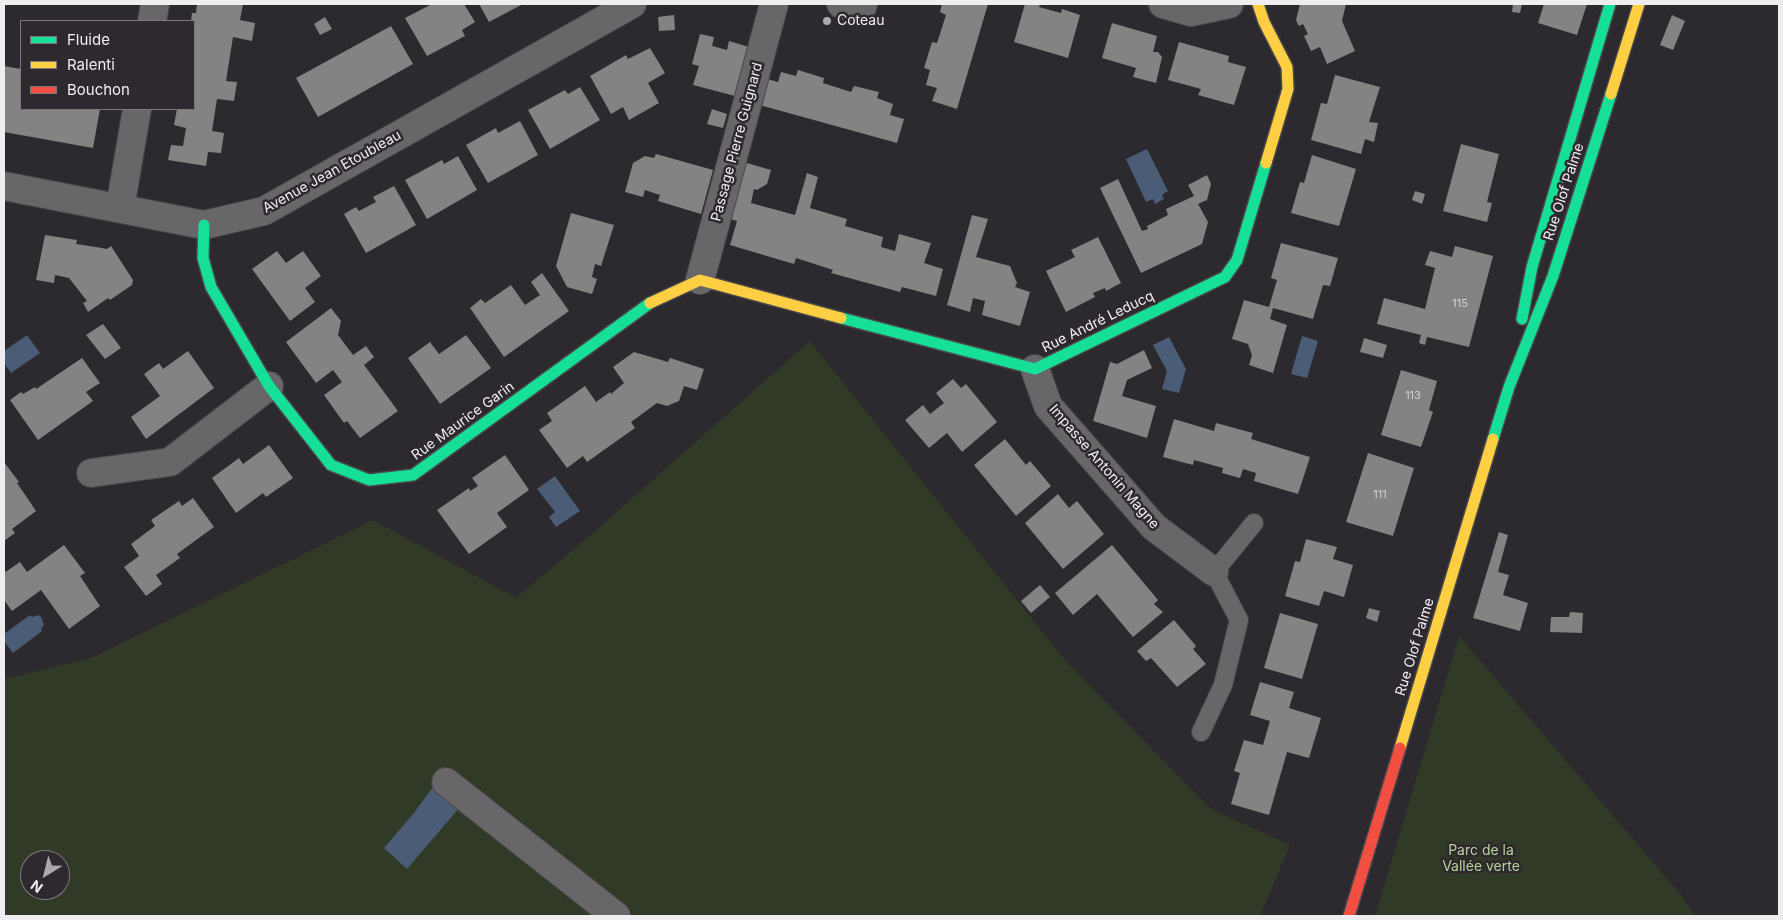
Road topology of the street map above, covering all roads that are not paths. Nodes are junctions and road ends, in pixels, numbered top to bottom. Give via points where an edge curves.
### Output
1 (155, 4) edge
2 (632, 4) edge
3 (774, 4) edge
4 (841, 4) edge
5 (863, 4) edge
6 (1163, 4) edge
7 (1229, 4) edge
8 (1258, 4) edge
9 (1610, 4) edge
10 (1640, 4) edge
11 (152, 20) edge
12 (137, 110) edge
13 (4, 186) edge
14 (120, 208) junction
15 (204, 225) junction
16 (700, 280) junction
17 (1035, 369) junction
18 (269, 386) junction
19 (1509, 387) junction
20 (91, 473) dead end
21 (1254, 523) dead end
22 (1214, 572) junction
23 (1201, 732) dead end
24 (446, 782) dead end
25 (616, 916) edge
26 (1349, 916) edge

1 - 11 street
2 - 15 street, Avenue Jean Etoubleau via 264,211
3 - 16 street, Passage Pierre Guignard
4 - 5 street via 861,10
6 - 7 street via 1191,12
8 - 17 street, Rue André Leducq via 1287,67 1288,89 1237,260 1219,281
9 - 19 street, Rue Olof Palme via 1532,267
10 - 19 street, Rue Olof Palme via 1552,276
12 - 14 street
13 - 14 street, Avenue Jean Etoubleau
14 - 15 street, Avenue Jean Etoubleau
15 - 18 street, Rue Maurice Garin via 203,258 211,287
16 - 17 street, Rue André Leducq
16 - 18 street, Rue Maurice Garin via 654,300 413,475 369,480 331,464
17 - 22 street, Impasse Antonin Magne via 1048,406 1154,527
18 - 20 street via 170,462
19 - 26 street, Rue Olof Palme
21 - 22 lane
22 - 23 lane via 1239,620 1223,685
24 - 25 street

